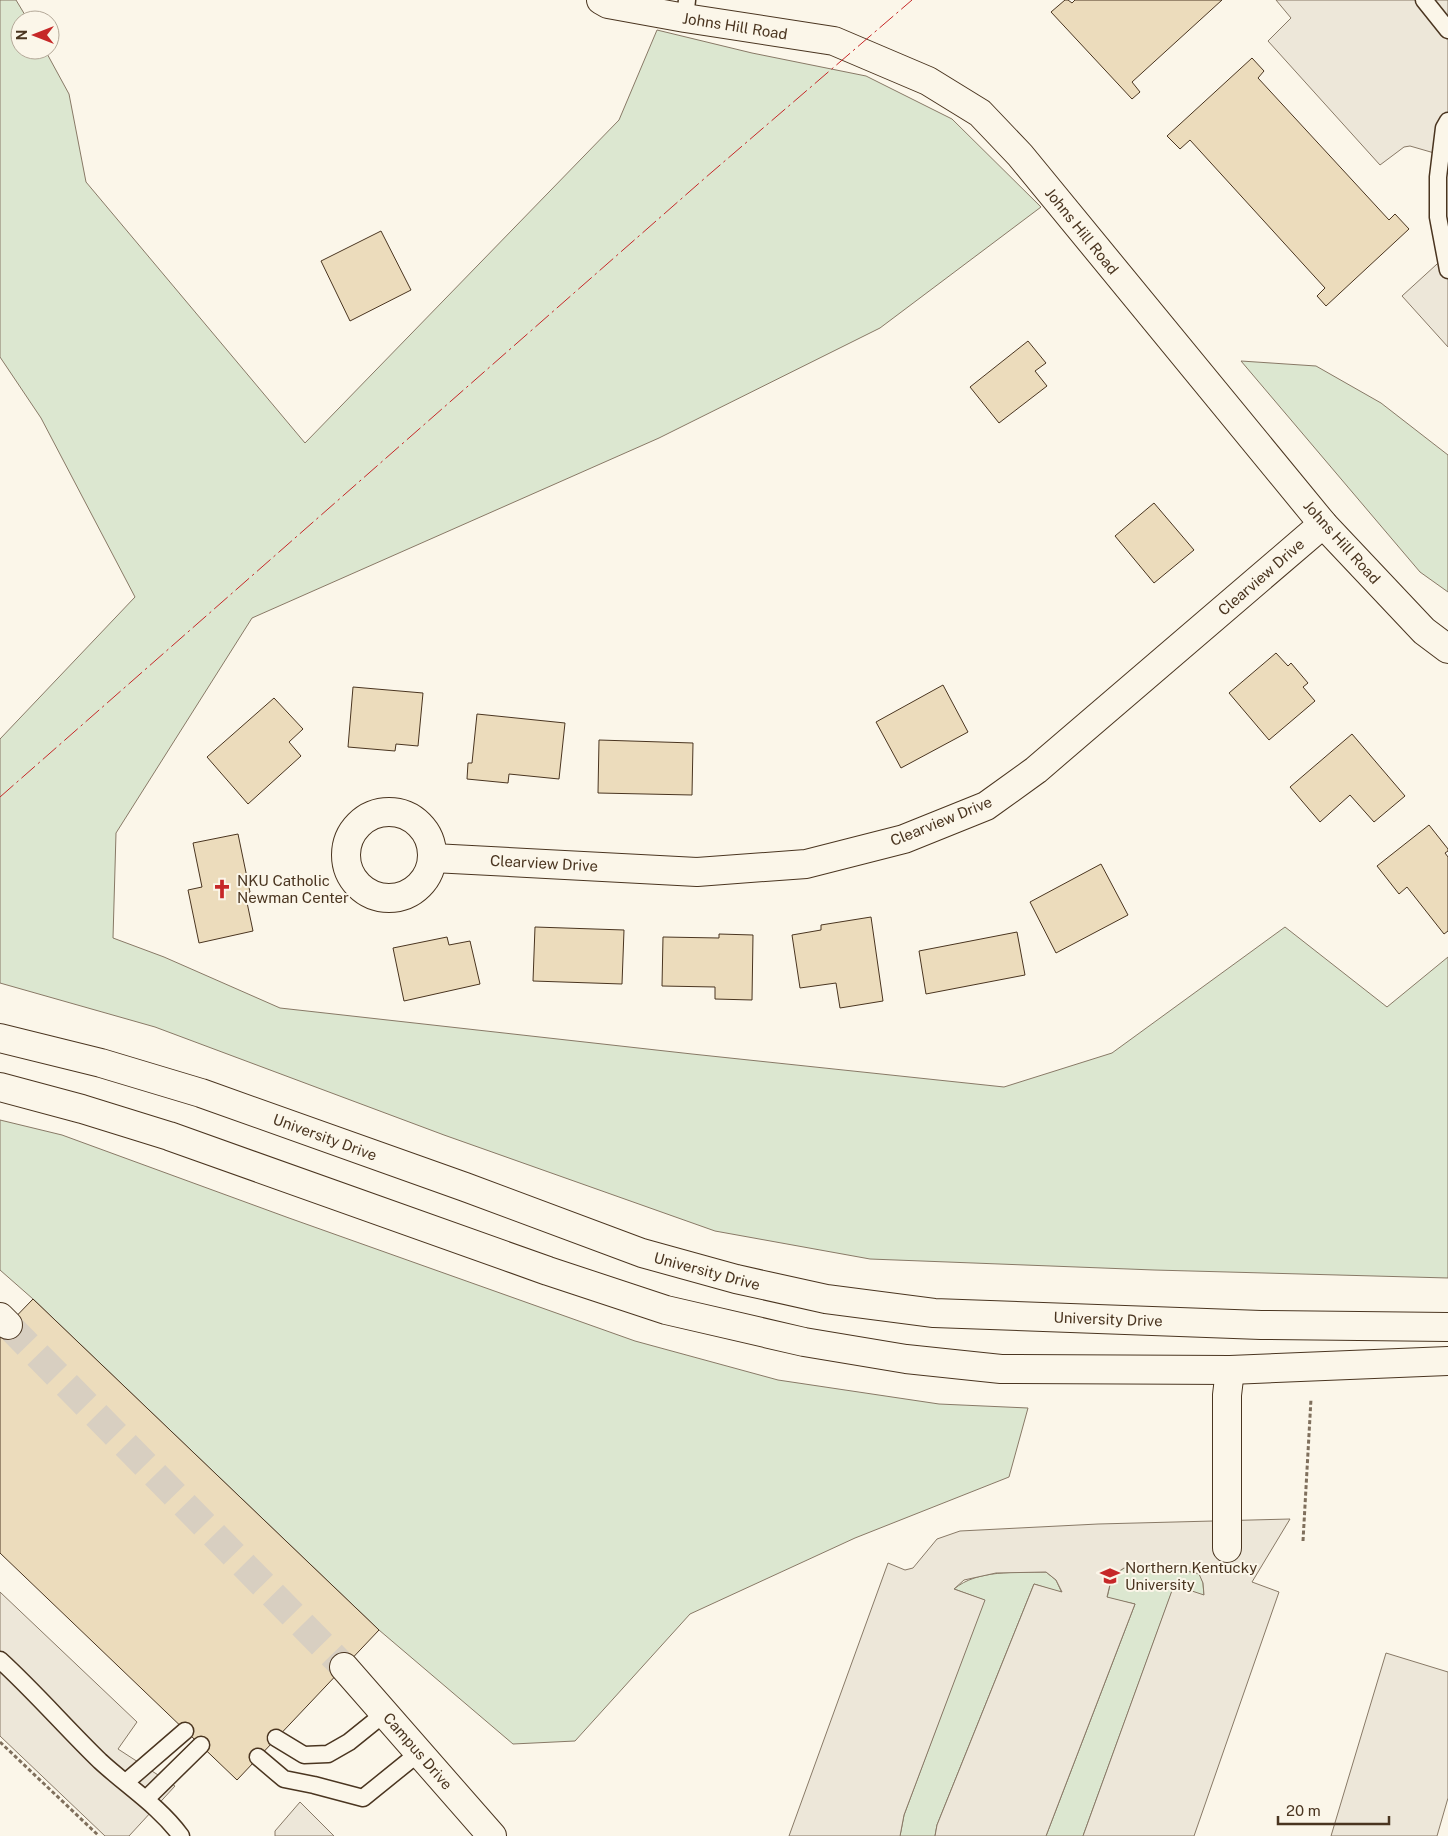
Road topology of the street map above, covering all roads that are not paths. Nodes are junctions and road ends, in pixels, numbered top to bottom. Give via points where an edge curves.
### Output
1 (601, 0) edge
2 (1424, 0) edge
3 (686, 9) edge
4 (1448, 30) edge
5 (1448, 121) edge
6 (1448, 270) edge
7 (1323, 524) junction
8 (1448, 650) edge
9 (433, 858) dead end
10 (0, 1038) edge
11 (0, 1087) edge
12 (1448, 1327) edge
13 (1448, 1360) edge
14 (1230, 1370) junction
15 (1227, 1548) dead end
16 (0, 1660) edge
17 (344, 1667) tunnel mouth
18 (385, 1713) junction
19 (186, 1731) dead end
20 (276, 1738) dead end
21 (201, 1746) dead end
22 (420, 1752) junction
23 (258, 1757) dead end
24 (126, 1782) junction
25 (146, 1800) junction
26 (181, 1836) edge
27 (492, 1836) edge

1 - 3 street, Johns Hill Road via 608,4
2 - 4 lane
3 - 7 street, Johns Hill Road via 834,41 928,81 980,113 1020,155
5 - 6 lane via 1444,128 1438,177 1438,217
7 - 8 street, Johns Hill Road via 1424,631
7 - 9 street, Clearview Drive via 1036,770 986,806 904,839 806,864 697,872
10 - 12 street, University Drive via 101,1063 201,1093 642,1253 826,1299 934,1313 1261,1325
11 - 14 street via 169,1136 666,1310 795,1340 906,1359 1001,1368
13 - 14 street
14 - 15 street via 1227,1395
16 - 24 lane via 101,1762
17 - 18 street, Campus Drive
18 - 20 lane via 349,1742 328,1754 304,1755
18 - 22 street, Campus Drive
19 - 24 lane
21 - 25 lane
22 - 23 lane via 363,1798 284,1779
22 - 27 street, Campus Drive
24 - 25 lane
25 - 26 lane

